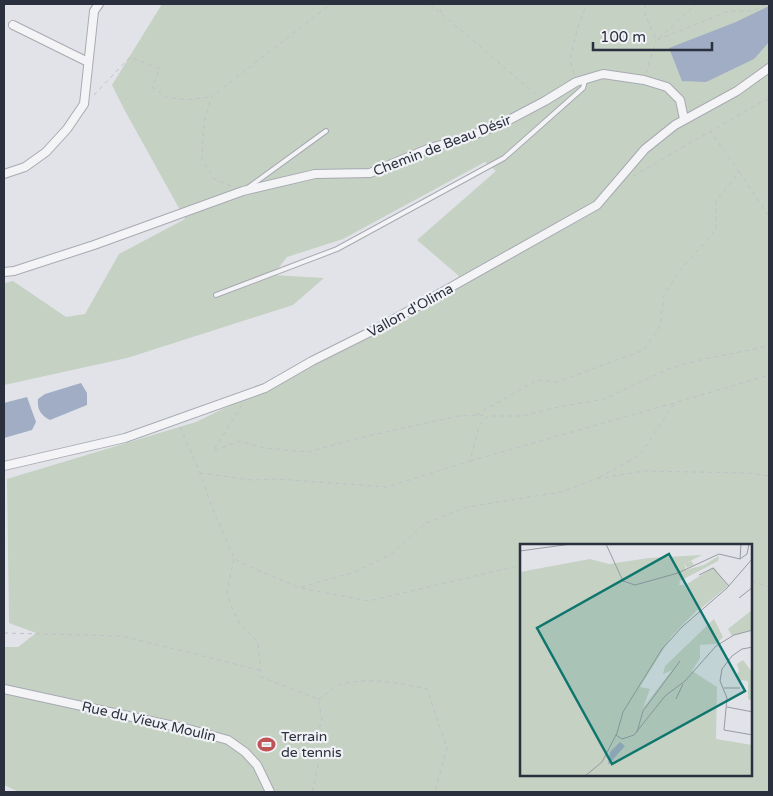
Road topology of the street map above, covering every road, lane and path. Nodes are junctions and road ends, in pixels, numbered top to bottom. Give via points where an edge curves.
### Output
1 (99, 4) edge
2 (331, 4) edge
3 (430, 4) edge
4 (441, 4) edge
5 (586, 4) edge
6 (645, 4) edge
7 (697, 4) edge
8 (766, 4) edge
9 (441, 14) junction
10 (13, 24) dead end
11 (657, 40) junction
12 (88, 62) junction
13 (769, 68) edge
14 (586, 79) junction
15 (644, 80) junction
16 (576, 82) junction
17 (212, 97) junction
18 (769, 99) edge
19 (545, 101) junction
20 (84, 104) junction
21 (684, 119) junction
22 (710, 131) junction
23 (326, 132) dead end
24 (739, 172) junction
25 (4, 174) edge
26 (630, 177) dead end
27 (244, 191) junction
28 (769, 216) edge
29 (4, 272) edge
30 (216, 295) dead end
31 (769, 345) edge
32 (769, 375) edge
33 (250, 394) junction
34 (674, 404) junction
35 (476, 415) junction
36 (488, 416) junction
37 (177, 420) junction
38 (470, 461) junction
39 (4, 466) edge
40 (200, 473) junction
41 (769, 476) edge
42 (596, 479) junction
43 (234, 558) junction
44 (520, 565) edge
45 (753, 581) edge
46 (769, 587) edge
47 (300, 588) junction
48 (4, 633) edge
49 (260, 670) junction
50 (4, 689) edge
51 (318, 699) junction
52 (270, 792) edge
53 (312, 792) edge
54 (435, 792) edge

1 - 12 street via 94,11
2 - 17 path
3 - 9 path
4 - 9 path
5 - 16 path via 570,59
6 - 11 path via 645,15
7 - 11 path
8 - 11 path via 754,11 729,11
9 - 19 path
10 - 12 street
11 - 15 path
12 - 20 street
13 - 21 street, Vallon d'Olima
14 - 15 street, Chemin de Beau Désir via 603,74
14 - 16 street, Chemin de Beau Désir
14 - 30 lane via 583,88 504,158 337,249
15 - 21 street, Chemin de Beau Désir via 667,87 680,100
16 - 19 street, Chemin de Beau Désir
17 - 20 path via 166,98 152,87 160,69 130,57
17 - 27 path via 204,123 202,159 214,179
18 - 22 path
19 - 27 street, Chemin de Beau Désir via 505,122 370,173 315,174
20 - 25 street via 46,152 25,167
21 - 33 street, Vallon d'Olima via 645,149 597,205 380,327
22 - 24 path
22 - 26 path
23 - 27 lane
24 - 28 path
24 - 35 path via 716,200 716,230 680,270 664,295 660,326 644,350 557,382 537,380
27 - 29 street, Chemin de Beau Désir via 85,248
31 - 36 path via 668,369 604,399 522,416
32 - 34 path
33 - 35 path via 213,451 240,441 264,448 308,452 458,416
33 - 37 street, Vallon d'Olima
34 - 38 path
34 - 42 path via 640,455
35 - 36 path
36 - 38 path via 479,426
37 - 39 street, Vallon d'Olima via 125,438
37 - 40 path
38 - 40 path via 387,488 251,480
40 - 43 path via 210,505
41 - 42 path via 644,471
42 - 47 path via 561,492 467,507 424,524 390,555 355,572
43 - 47 path
43 - 49 path via 228,592 230,603 240,624 258,642
44 - 47 path via 369,601
45 - 46 path
48 - 49 path via 122,636
49 - 51 path via 260,677
50 - 52 street, Rue du Vieux Moulin via 228,740 257,766
51 - 53 path via 322,719
51 - 54 path via 338,684 396,682 427,689 447,748

